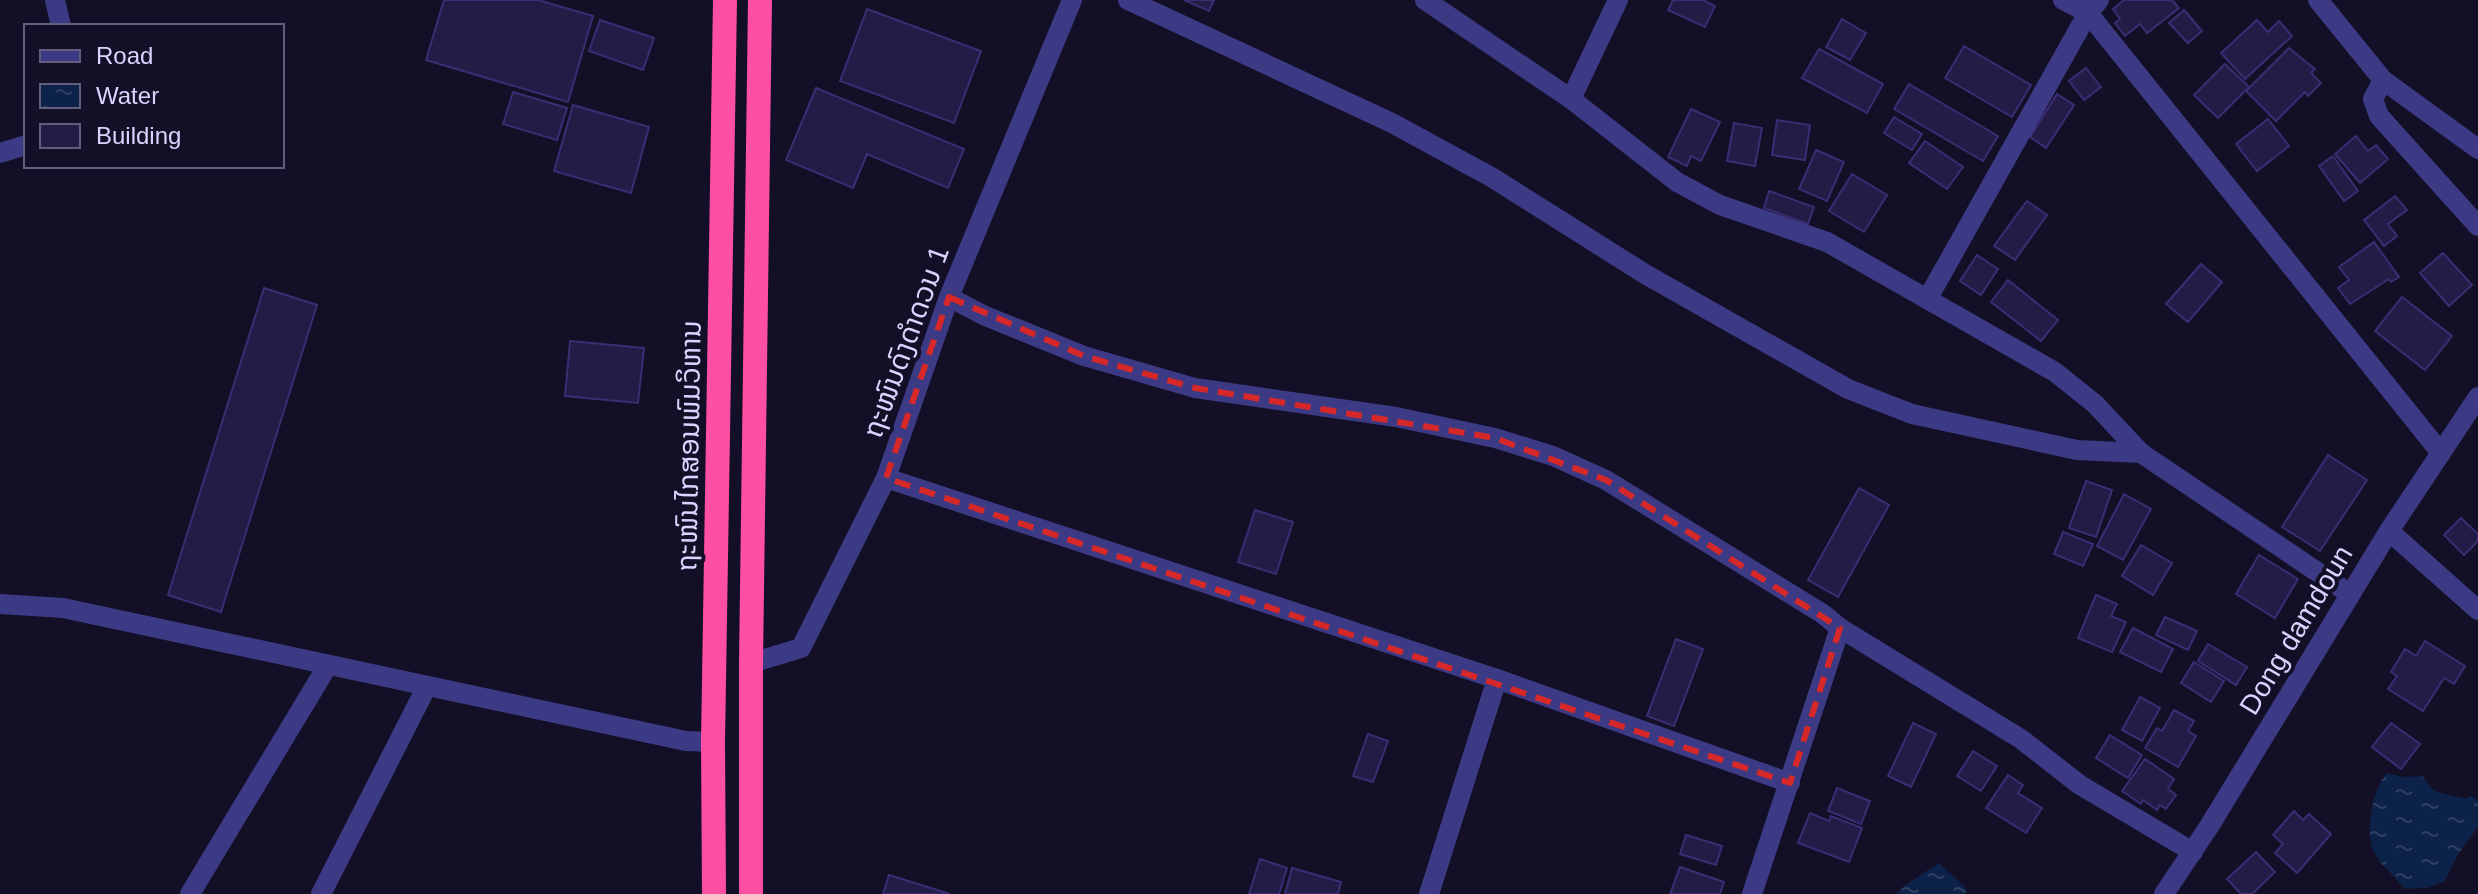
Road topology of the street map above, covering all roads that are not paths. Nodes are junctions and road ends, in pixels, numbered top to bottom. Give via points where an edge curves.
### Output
1 (55, 0) edge
2 (725, 0) edge
3 (760, 0) edge
4 (1072, 0) edge
5 (1128, 0) edge
6 (1425, 0) edge
7 (1618, 0) edge
8 (2063, 0) edge
9 (2318, 0) edge
10 (2094, 7) edge
11 (61, 24) edge
12 (2383, 80) junction
13 (1571, 99) junction
14 (24, 146) edge
15 (2478, 149) edge
16 (0, 153) edge
17 (2478, 226) edge
18 (949, 297) junction
19 (1928, 298) junction
20 (2478, 397) edge
21 (2141, 453) junction
22 (2441, 453) junction
23 (886, 478) junction
24 (2389, 531) junction
25 (2350, 594) junction
26 (0, 604) edge
27 (2478, 610) edge
28 (1840, 628) junction
29 (751, 663) junction
30 (328, 665) junction
31 (1497, 679) junction
32 (427, 686) junction
33 (713, 742) junction
34 (1790, 783) junction
35 (2193, 852) junction
36 (190, 894) edge
37 (321, 894) edge
38 (714, 894) edge
39 (751, 894) edge
40 (1429, 894) edge
41 (1752, 894) edge
42 (2164, 894) edge

1 - 11 street
2 - 33 highway, ຖະໜົນໄກສອນພົມວິຫານ
3 - 29 highway
4 - 18 street, ຖະໜົນດົງດຳດວນ 1
5 - 21 street via 1392,123 1848,389 1912,414 2077,450
6 - 13 street
7 - 13 street
8 - 10 street
9 - 12 street
10 - 19 street
10 - 22 street
12 - 15 street
12 - 17 street via 2373,99 2379,116
13 - 19 street via 1677,182 1720,205 1827,242
14 - 16 street
18 - 23 street, ຖະໜົນດົງດຳດວນ 1
18 - 28 street via 1084,356 1195,388 1396,417 1553,456 1606,480
19 - 21 street via 2055,372 2095,404
20 - 22 street, Dong damdoun
21 - 25 street
22 - 24 street, Dong damdoun
23 - 29 street, ຖະໜົນດົງດຳດວນ 1 via 801,648
23 - 31 street
24 - 25 street, Dong damdoun
24 - 27 street
25 - 35 street, Dong damdoun
26 - 30 street via 63,608
28 - 34 street
28 - 35 street
29 - 39 highway
30 - 32 street
30 - 36 street
31 - 34 street
31 - 40 street
32 - 33 street via 686,741
32 - 37 street
33 - 38 highway, ຖະໜົນໄກສອນພົມວິຫານ
34 - 41 street
35 - 42 street, Dong damdoun

